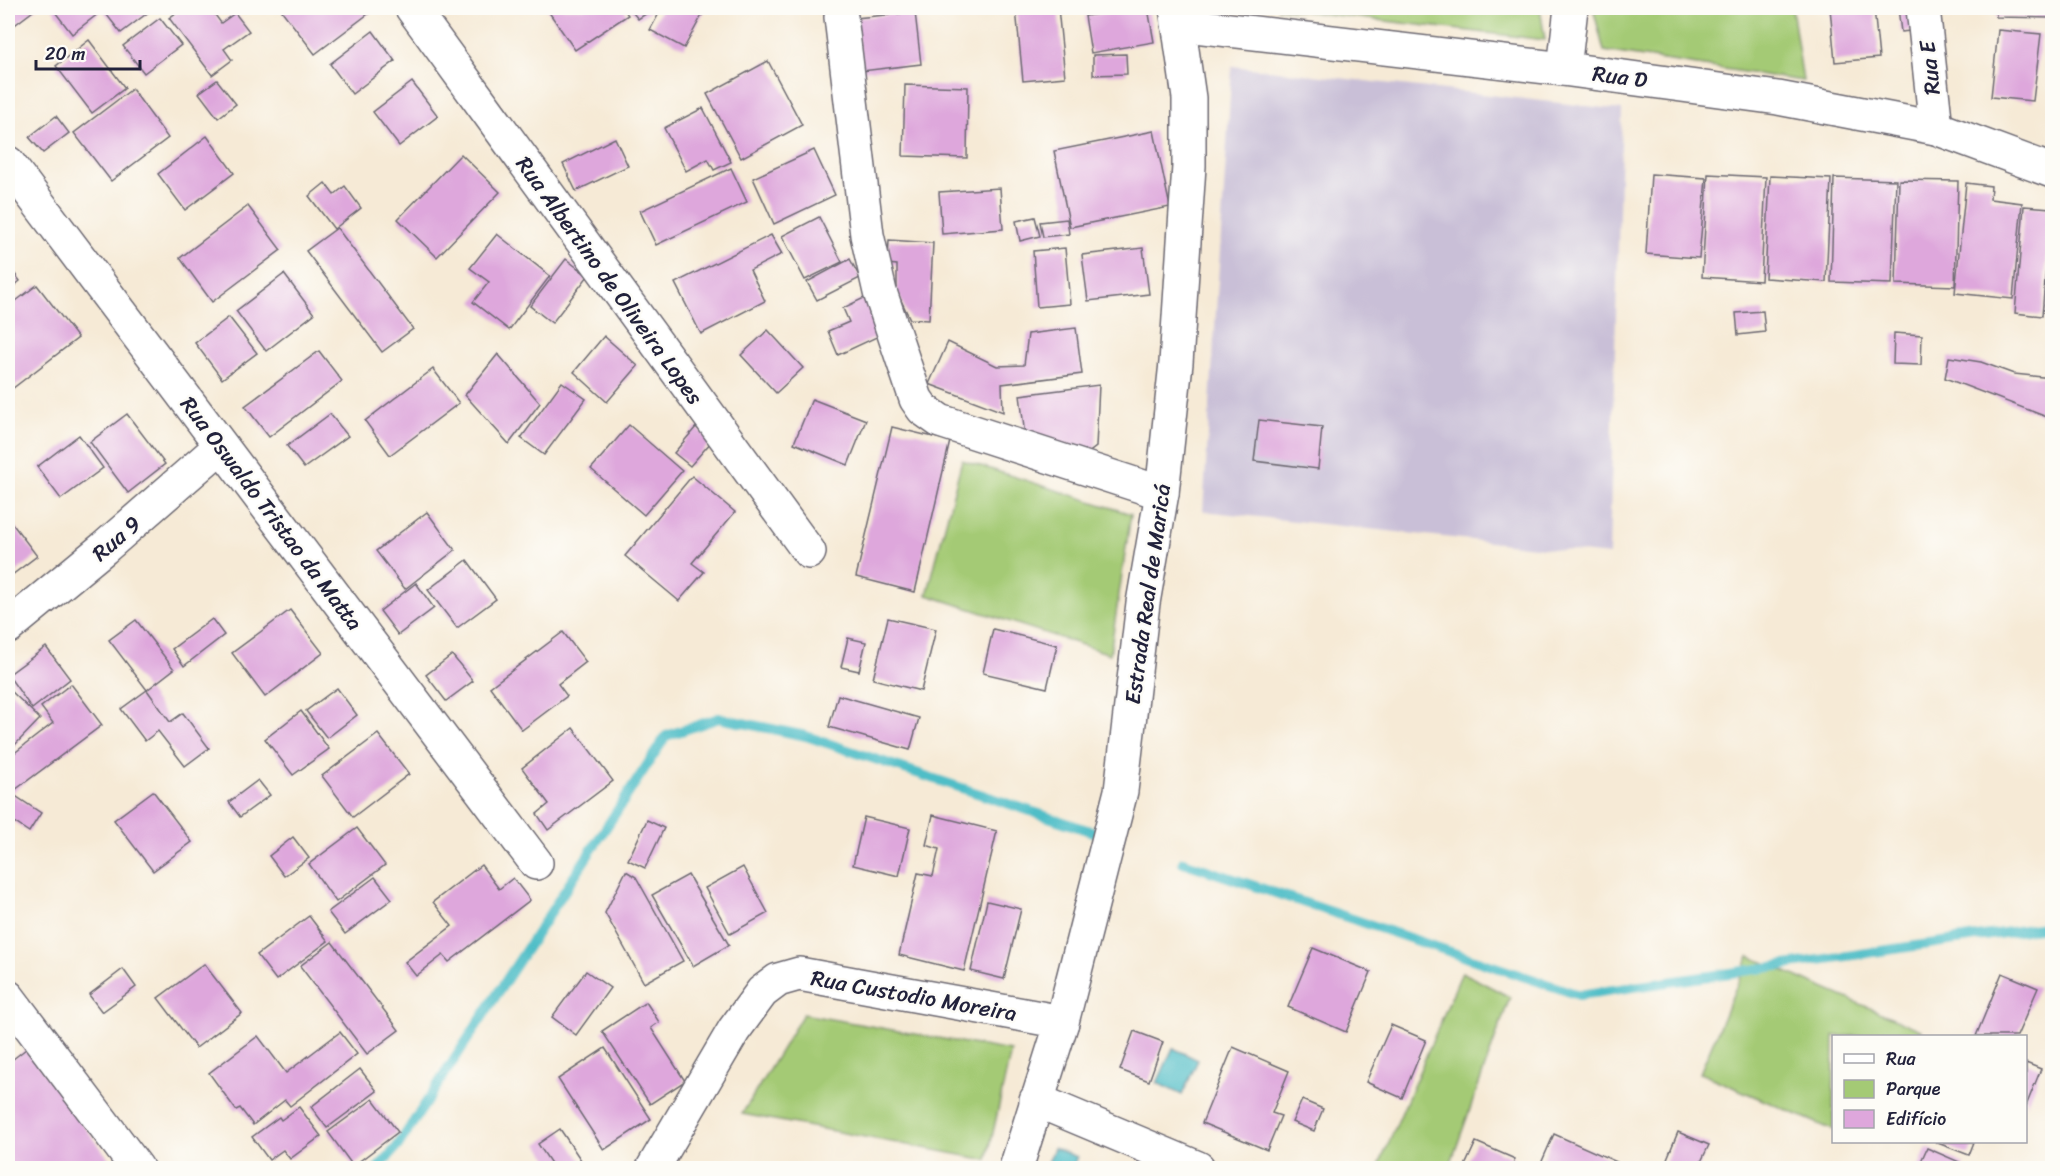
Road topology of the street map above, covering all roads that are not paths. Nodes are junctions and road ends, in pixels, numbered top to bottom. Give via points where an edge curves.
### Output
1 (412, 8) edge
2 (1571, 8) edge
3 (1923, 8) edge
4 (1177, 16) edge
5 (841, 17) dead end
6 (1564, 69) junction
7 (1936, 128) junction
8 (8, 163) edge
9 (2052, 171) edge
10 (221, 446) junction
11 (1162, 493) junction
12 (809, 552) dead end
13 (8, 627) edge
14 (536, 863) dead end
15 (8, 997) edge
16 (1062, 1022) junction
17 (1036, 1100) junction
18 (137, 1168) edge
19 (653, 1168) edge
20 (1016, 1168) edge
21 (1198, 1168) edge

1 - 12 street, Rua Albertino de Oliveira Lopes
2 - 6 street
3 - 7 street, Rua E
4 - 6 street, Rua D
4 - 11 street, Estrada Real de Maricá via 1189,98 1189,166 1176,363
5 - 11 street via 867,235 880,292 916,399 940,421
6 - 7 street, Rua D via 1778,98
7 - 9 street, Rua D
8 - 10 street, Rua Oswaldo Tristao da Matta
10 - 13 street, Rua 9
10 - 14 street, Rua Oswaldo Tristao da Matta
11 - 16 street, Estrada Real de Maricá via 1143,603 1121,791
15 - 18 street
16 - 17 street, Estrada Real de Maricá
16 - 19 street, Rua Custodio Moreira via 799,974 778,980 762,992 734,1030
17 - 20 street, Estrada Real de Maricá
17 - 21 street

